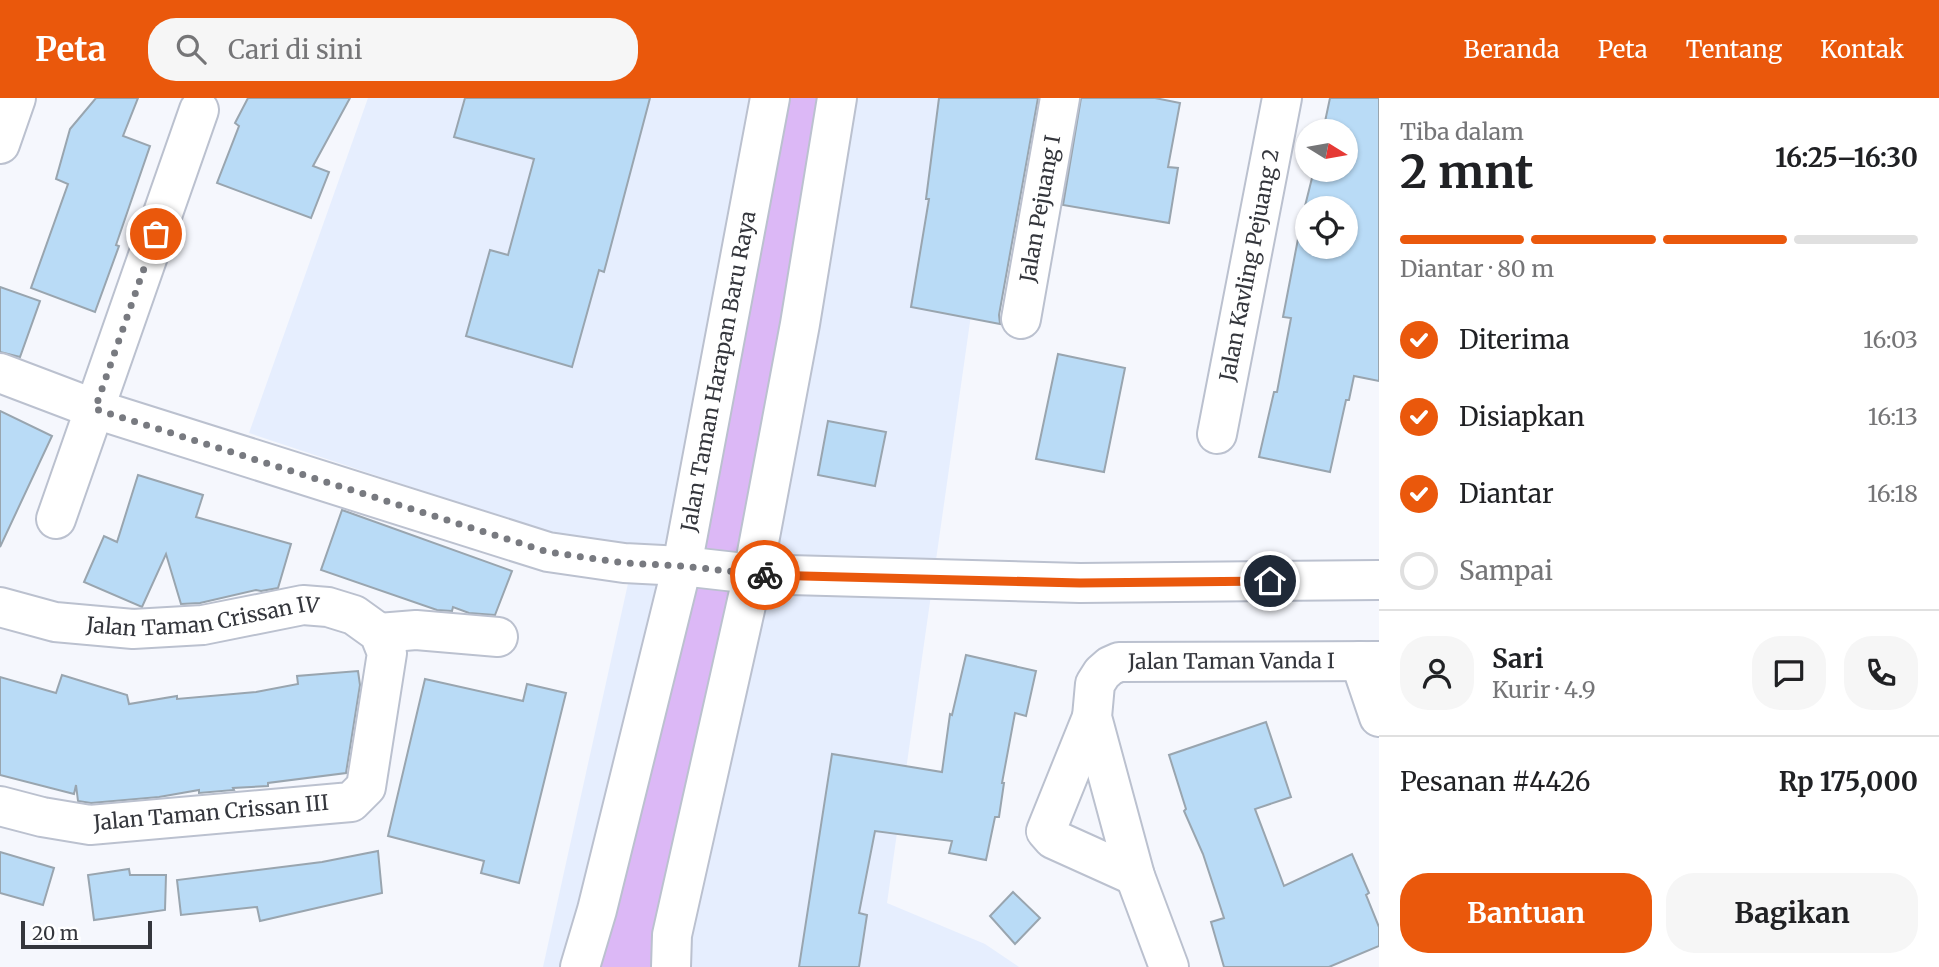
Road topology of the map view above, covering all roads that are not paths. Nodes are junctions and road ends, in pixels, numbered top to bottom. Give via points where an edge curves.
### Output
1 (16, 98) edge
2 (770, 98) edge
3 (837, 98) edge
4 (1060, 98) edge
5 (1282, 98) edge
6 (199, 110) dead end
7 (0, 144) edge
8 (1021, 319) dead end
9 (0, 373) edge
10 (95, 409) junction
11 (1217, 434) dead end
12 (56, 519) dead end
13 (682, 566) junction
14 (753, 575) junction
15 (1379, 580) edge
16 (0, 607) edge
17 (498, 637) dead end
18 (383, 643) junction
19 (1370, 661) edge
20 (1092, 717) junction
21 (1379, 717) edge
22 (0, 806) edge
23 (1135, 876) junction
24 (580, 967) edge
25 (671, 967) edge
26 (1169, 967) edge

1 - 7 street
2 - 13 street, Jalan Taman Harapan Baru Raya
3 - 14 street
4 - 8 street, Jalan Pejuang I
5 - 11 street, Jalan Kavling Pejuang 2
6 - 10 street
9 - 10 street
10 - 12 street
10 - 13 street via 548,552
13 - 14 street
13 - 24 street, Jalan Taman Harapan Baru Raya
14 - 15 street via 1080,583
14 - 25 street via 672,935
16 - 18 street, Jalan Taman Crissan IV via 55,622 133,629 203,625 303,605 328,607 354,615
17 - 18 street via 416,630
18 - 22 street, Jalan Taman Crissan III via 366,787 351,802 90,825
19 - 20 street, Jalan Taman Vanda I via 1119,662 1102,673 1096,684
19 - 21 street
20 - 23 street, Jalan Taman Vanda I
20 - 23 street via 1046,831 1053,839
23 - 26 street, Jalan Taman Vanda I

